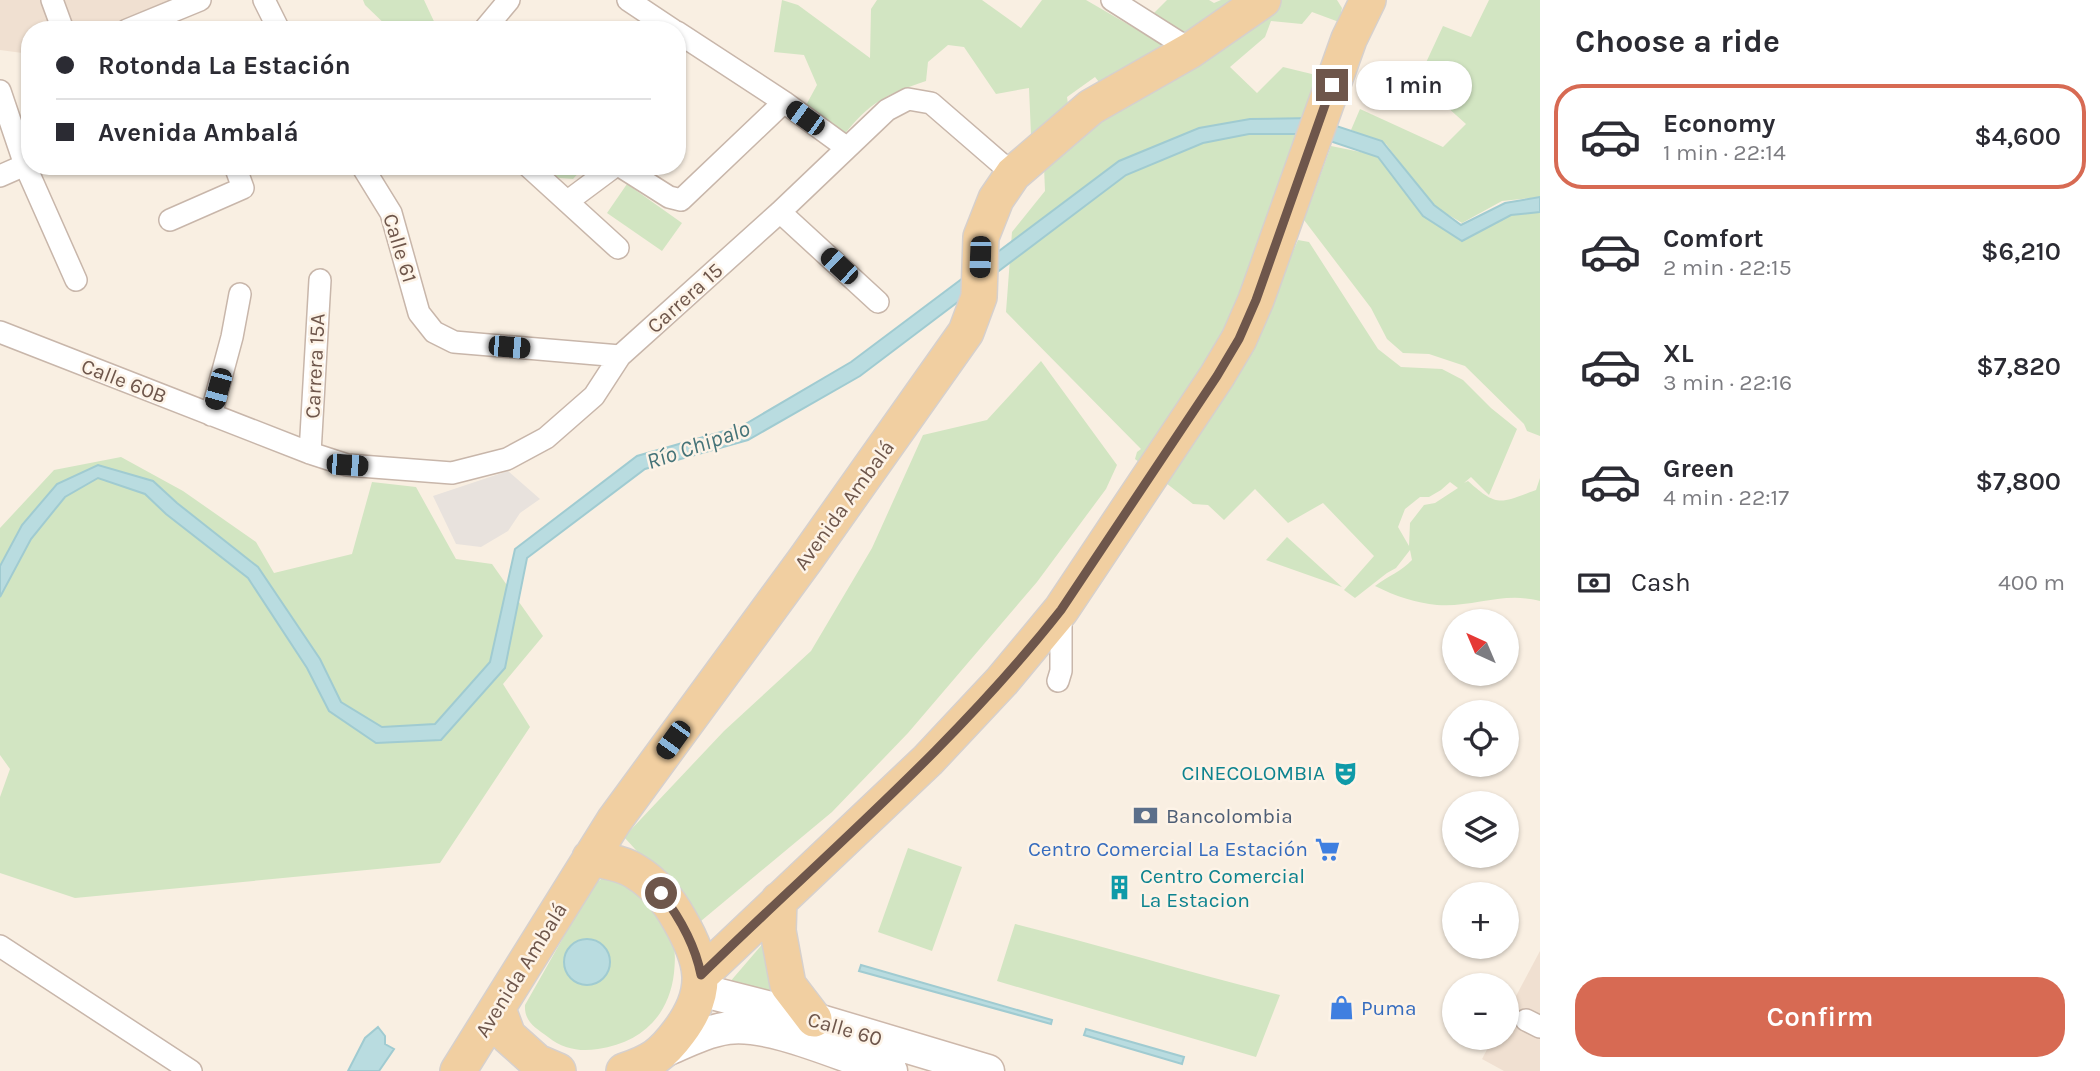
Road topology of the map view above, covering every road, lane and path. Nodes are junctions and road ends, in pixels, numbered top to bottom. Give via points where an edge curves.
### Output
1 (52, 0) edge
2 (200, 0) edge
3 (264, 0) edge
4 (509, 0) edge
5 (628, 0) edge
6 (1112, 0) edge
7 (1263, 0) edge
8 (1368, 0) edge
9 (60, 21) edge
10 (149, 21) edge
11 (274, 21) edge
12 (492, 21) edge
13 (660, 21) edge
14 (686, 38) edge
15 (1191, 50) junction
16 (0, 91) edge
17 (784, 102) junction
18 (847, 148) junction
19 (21, 153) edge
20 (21, 167) edge
21 (29, 175) edge
22 (238, 175) edge
23 (367, 175) edge
24 (538, 175) edge
25 (604, 175) edge
26 (632, 175) edge
27 (0, 176) edge
28 (1004, 186) junction
29 (568, 201) junction
30 (780, 212) junction
31 (170, 220) dead end
32 (618, 248) dead end
33 (75, 280) dead end
34 (320, 280) dead end
35 (240, 294) dead end
36 (878, 302) dead end
37 (0, 332) edge
38 (620, 356) junction
39 (211, 415) junction
40 (310, 453) junction
41 (452, 473) joint
42 (1061, 610) junction
43 (1058, 681) dead end
44 (590, 858) junction
45 (779, 900) junction
46 (0, 946) edge
47 (700, 983) junction
48 (498, 1009) junction
49 (814, 1019) junction
50 (666, 1050) junction
51 (191, 1071) edge
52 (458, 1071) edge
53 (551, 1071) edge
54 (558, 1071) edge
55 (624, 1071) edge
56 (891, 1071) edge
57 (988, 1071) edge

1 - 9 street
2 - 10 street
3 - 11 street
4 - 12 street
5 - 13 street
6 - 15 street
7 - 15 main road, Avenida Ambalá
8 - 42 main road via 1349,39 1239,339
14 - 17 street
15 - 28 main road, Avenida Ambalá via 1091,107
16 - 19 street
17 - 18 street
17 - 26 street via 681,200
18 - 28 street, Carrera 15 via 887,110 908,99 932,103
18 - 30 street, Carrera 15
20 - 27 street
21 - 33 street
22 - 31 street via 243,188
23 - 38 street, Calle 61 via 391,214 419,313 434,332 454,342
24 - 29 street
25 - 29 street
28 - 44 main road, Avenida Ambalá via 981,237 979,297 966,332
29 - 32 street
30 - 36 street
30 - 38 street, Carrera 15
34 - 40 street, Carrera 15A
35 - 39 street
37 - 39 street, Calle 60B
38 - 41 street, Carrera 15 via 594,396 546,438 507,459
39 - 40 street, Calle 60B
40 - 41 street, Calle 60B via 347,465
42 - 43 street
42 - 45 main road via 928,761
44 - 47 main road via 635,870 661,893 698,958
44 - 48 main road, Avenida Ambalá
45 - 47 main road
45 - 49 main road via 778,932 788,985
46 - 51 street
47 - 49 main road, Calle 60
47 - 50 main road via 692,1014
48 - 52 main road, Avenida Ambalá
48 - 53 main road via 508,1036
49 - 57 main road, Calle 60
50 - 55 main road via 648,1063
50 - 56 main road, Calle 60 via 712,1032 758,1027
53 - 54 main road

